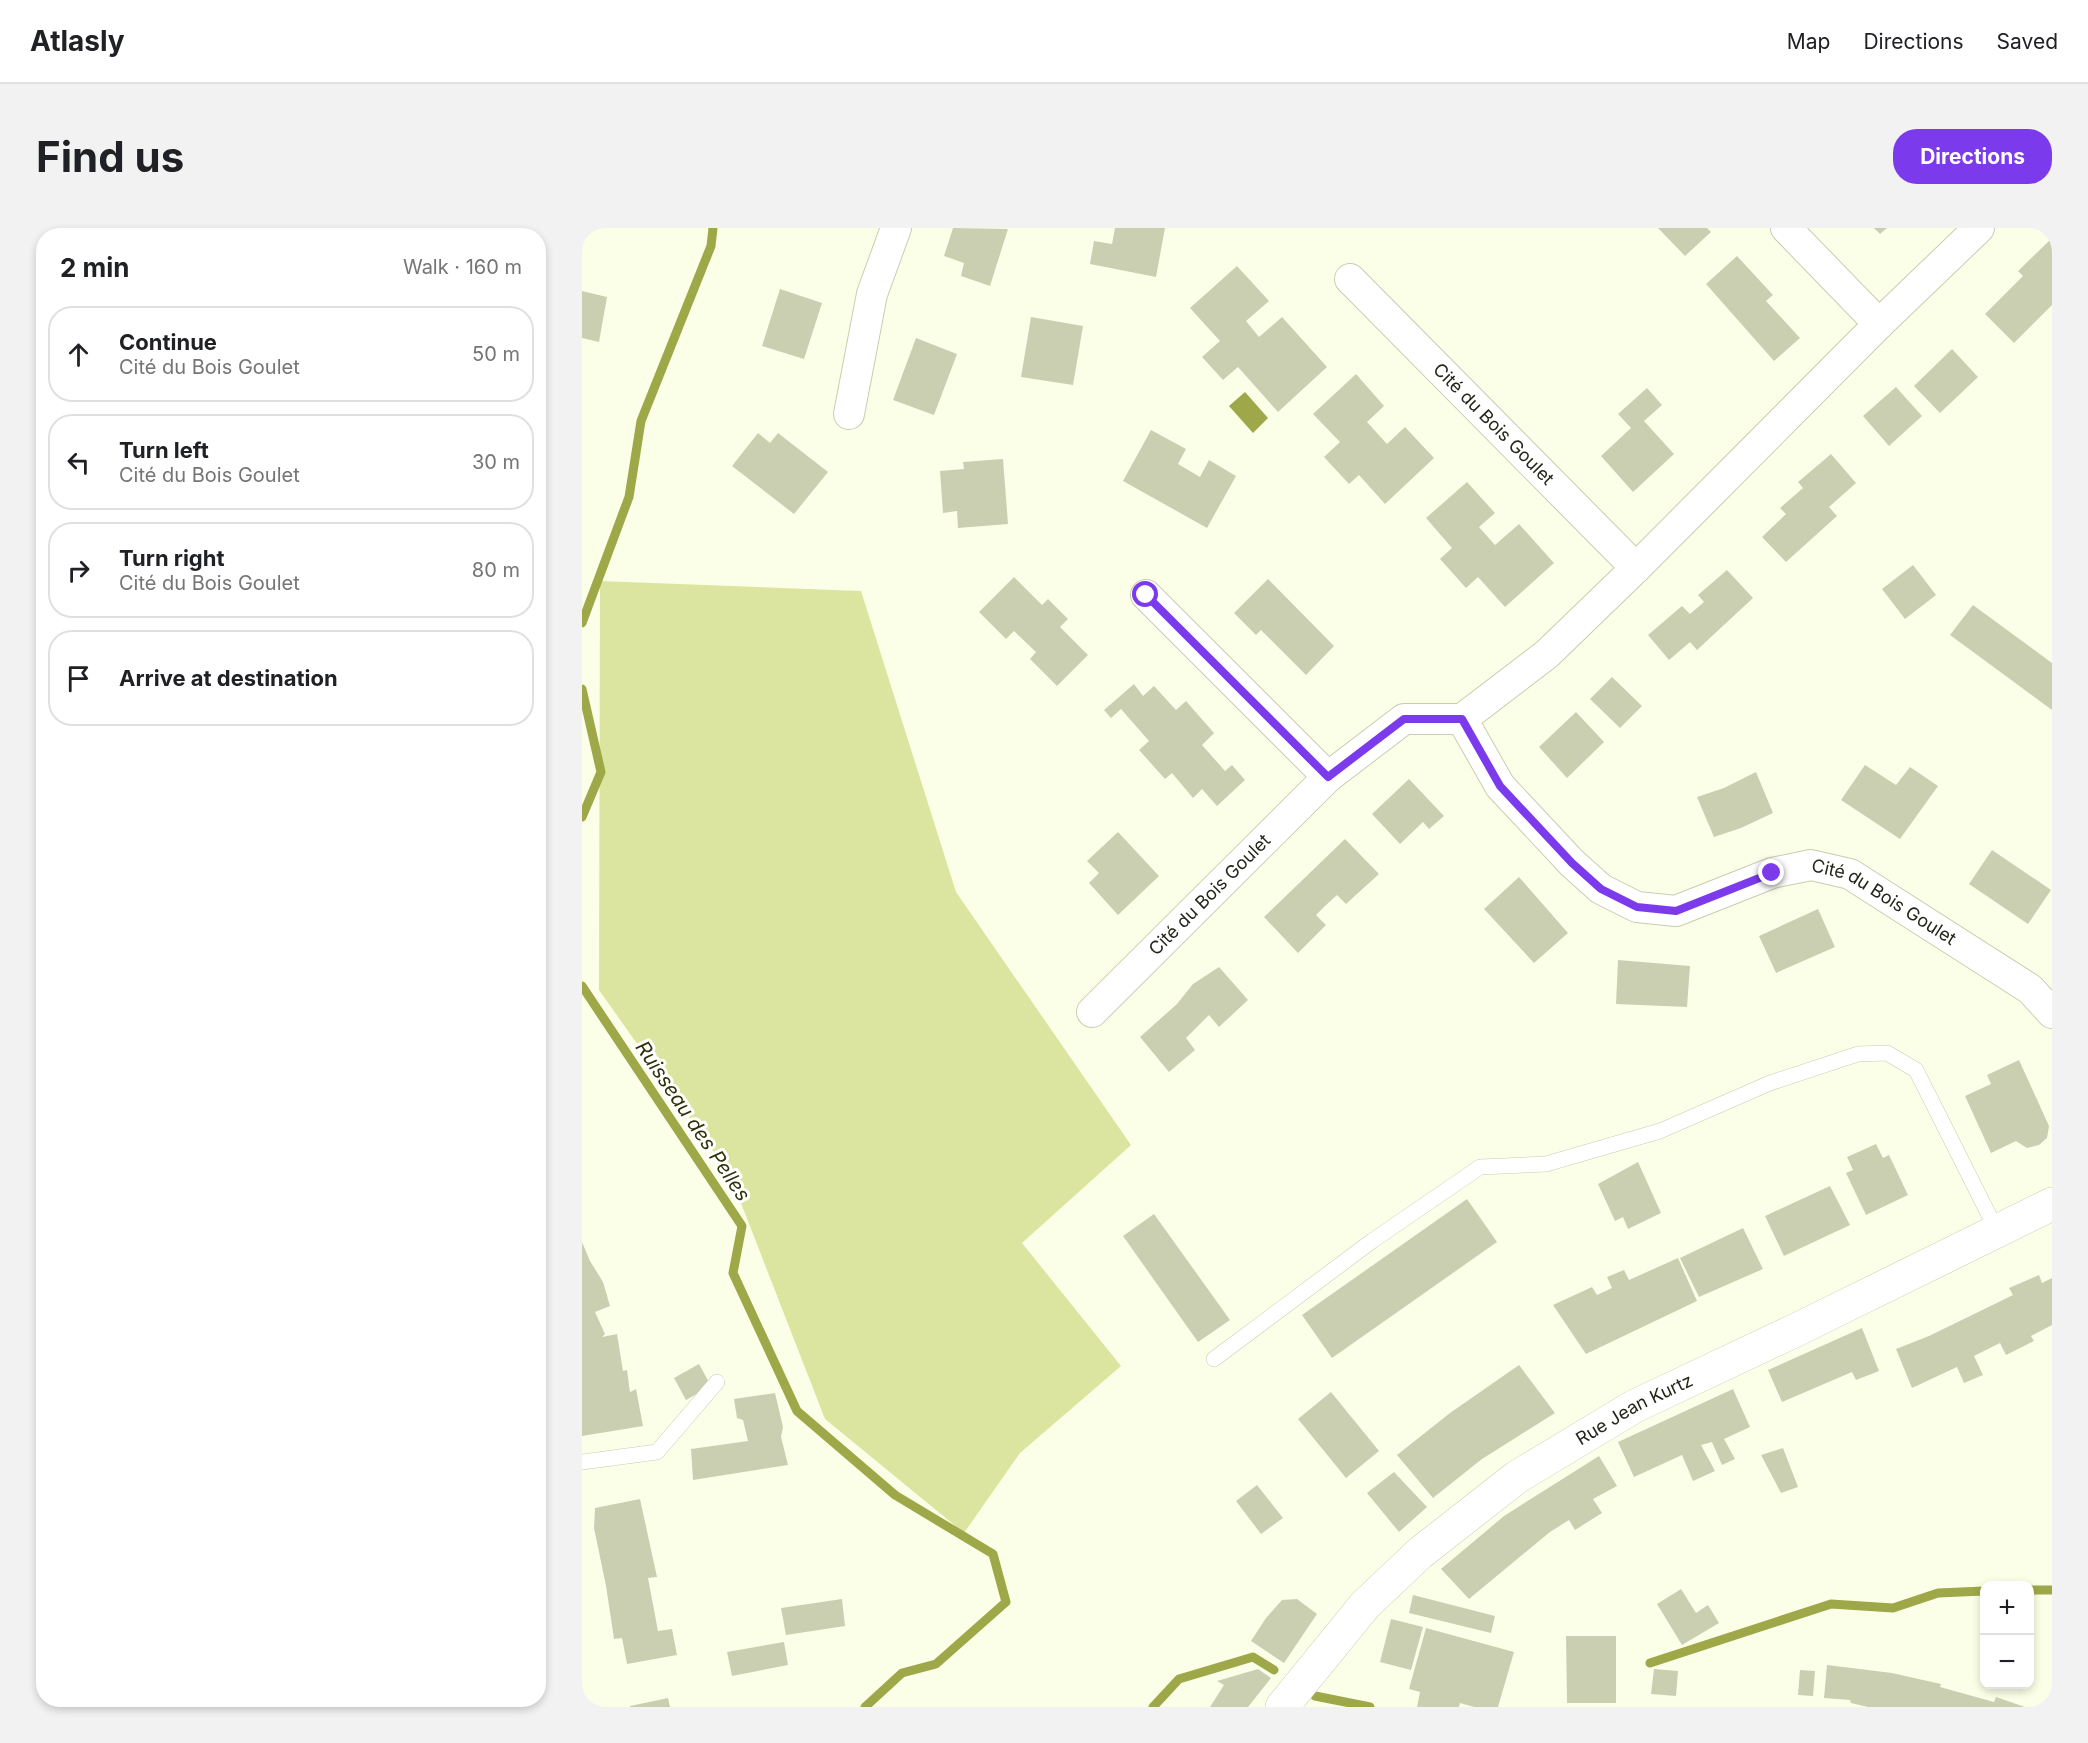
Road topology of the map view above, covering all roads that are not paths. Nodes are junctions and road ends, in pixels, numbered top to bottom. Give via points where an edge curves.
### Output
1 (896, 228) edge
2 (1786, 228) edge
3 (1979, 228) edge
4 (1350, 279) dead end
5 (1879, 324) junction
6 (849, 414) dead end
7 (1636, 568) junction
8 (1146, 595) dead end
9 (1462, 719) junction
10 (1328, 777) junction
11 (1092, 1012) dead end
12 (2052, 1013) edge
13 (2052, 1204) edge
14 (1996, 1231) junction
15 (1214, 1359) dead end
16 (717, 1383) dead end
17 (582, 1462) edge
18 (1282, 1707) edge

1 - 6 street via 872,294
2 - 5 street
3 - 5 street
4 - 7 street, Cité du Bois Goulet
5 - 7 street
7 - 9 street via 1547,654
8 - 10 street
9 - 10 street, Cité du Bois Goulet via 1404,719
9 - 12 street, Cité du Bois Goulet via 1500,786 1601,889 1637,907 1676,911 1772,873 1811,865 1850,874 2030,989
10 - 11 street, Cité du Bois Goulet
13 - 14 main road, Rue Jean Kurtz
14 - 15 lane via 1916,1070 1887,1053 1858,1054 1770,1083 1660,1131 1546,1164 1479,1167
14 - 18 main road, Rue Jean Kurtz via 1635,1406 1517,1477 1420,1553 1373,1598
16 - 17 lane via 657,1452

